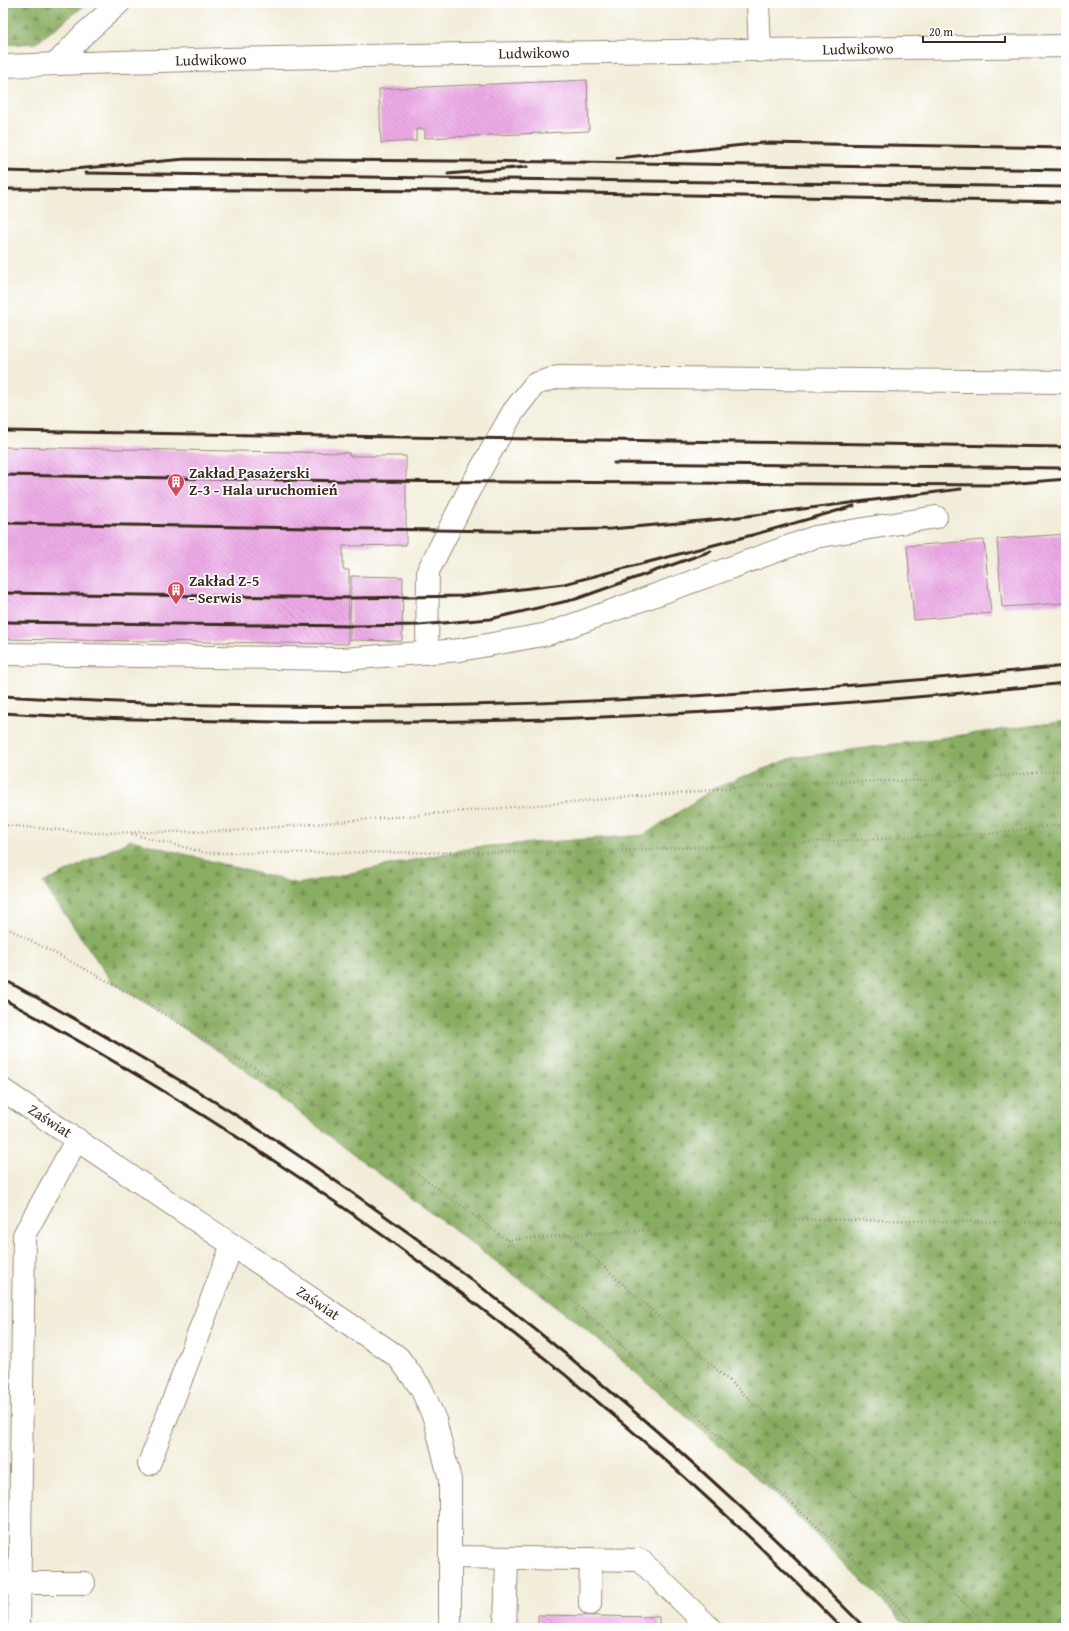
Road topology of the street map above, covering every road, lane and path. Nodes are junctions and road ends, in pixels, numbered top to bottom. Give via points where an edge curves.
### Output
1 (119, 3) edge
2 (758, 3) edge
3 (1066, 46) edge
4 (760, 50) junction
5 (56, 64) junction
6 (3, 66) edge
7 (1066, 382) edge
8 (936, 517) dead end
9 (427, 653) junction
10 (3, 654) edge
11 (1066, 770) edge
12 (1066, 824) edge
13 (3, 825) edge
14 (128, 833) junction
15 (3, 926) edge
16 (3, 1090) edge
17 (77, 1139) junction
18 (1066, 1223) edge
19 (569, 1235) junction
20 (507, 1240) junction
21 (232, 1245) junction
22 (149, 1464) dead end
23 (451, 1557) junction
24 (507, 1558) junction
25 (591, 1559) junction
26 (11, 1583) edge
27 (84, 1583) dead end
28 (590, 1604) dead end
29 (19, 1628) edge
30 (450, 1628) edge
31 (505, 1628) edge
32 (710, 1628) edge
33 (918, 1628) edge
34 (990, 1628) edge

1 - 5 street via 83,35
2 - 4 street
3 - 4 street, Ludwikowo
4 - 5 street, Ludwikowo via 443,54
5 - 6 street, Ludwikowo
7 - 9 street via 558,377 535,384 513,412 428,571
8 - 9 street via 815,537 548,634 460,650
9 - 10 street via 342,659
11 - 14 path via 961,780 807,782 230,831
12 - 14 path via 988,834 588,852 206,853
13 - 14 path via 92,833
15 - 20 path via 115,985 357,1129
16 - 17 street, Zaświat
17 - 21 street, Zaświat
17 - 26 street via 24,1234
18 - 19 path via 788,1219
19 - 20 path
19 - 34 path via 860,1500
20 - 33 path via 859,1565
21 - 22 street
21 - 23 street, Zaświat via 398,1357 421,1388 435,1420 450,1480
23 - 24 street
23 - 30 street, Zaświat
24 - 25 street
24 - 31 street
25 - 28 street
25 - 32 street via 640,1560
26 - 27 street
26 - 29 street

